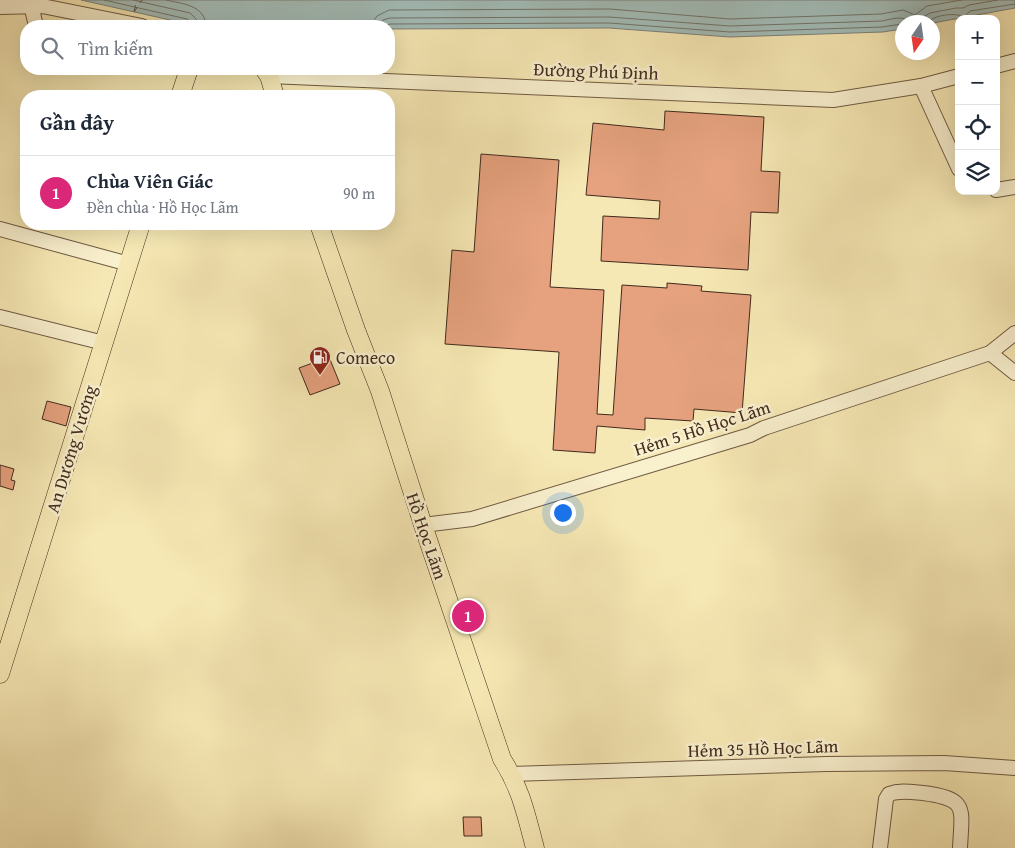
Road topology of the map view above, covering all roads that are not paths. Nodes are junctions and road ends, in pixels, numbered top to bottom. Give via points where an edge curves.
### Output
1 (31, 5) junction
2 (0, 7) edge
3 (35, 20) edge
4 (135, 20) edge
5 (1015, 60) edge
6 (1000, 65) edge
7 (187, 75) edge
8 (267, 75) edge
9 (308, 75) edge
10 (955, 77) edge
11 (921, 86) junction
12 (182, 90) edge
13 (273, 90) edge
14 (955, 160) edge
15 (1015, 187) edge
16 (1000, 189) edge
17 (0, 229) edge
18 (139, 230) edge
19 (321, 230) edge
20 (129, 264) junction
21 (0, 317) edge
22 (1015, 333) edge
23 (104, 343) junction
24 (990, 353) junction
25 (1015, 372) edge
26 (423, 525) junction
27 (0, 674) edge
28 (1015, 768) edge
29 (511, 774) junction
30 (534, 848) edge
31 (880, 848) edge
32 (960, 848) edge

1 - 2 street
1 - 3 street
1 - 4 street
5 - 6 street
7 - 12 main road
8 - 13 main road
9 - 11 street, Đường Phú Định via 833,100
10 - 11 street, Đường Phú Định
11 - 14 street
15 - 16 street
17 - 20 street
18 - 20 main road, An Dương Vương
19 - 26 main road, Hồ Học Lãm via 380,391
20 - 23 main road, An Dương Vương
21 - 23 street
22 - 24 street
23 - 27 main road, An Dương Vương
24 - 25 street
24 - 26 street, Hẻm 5 Hồ Học Lãm via 750,434 472,519
26 - 29 main road, Hồ Học Lãm via 502,759
28 - 29 street, Hẻm 35 Hồ Học Lãm via 944,763 846,764
29 - 30 main road, Hồ Học Lãm via 522,798
31 - 32 street via 886,799 889,794 903,791 952,799 962,819

